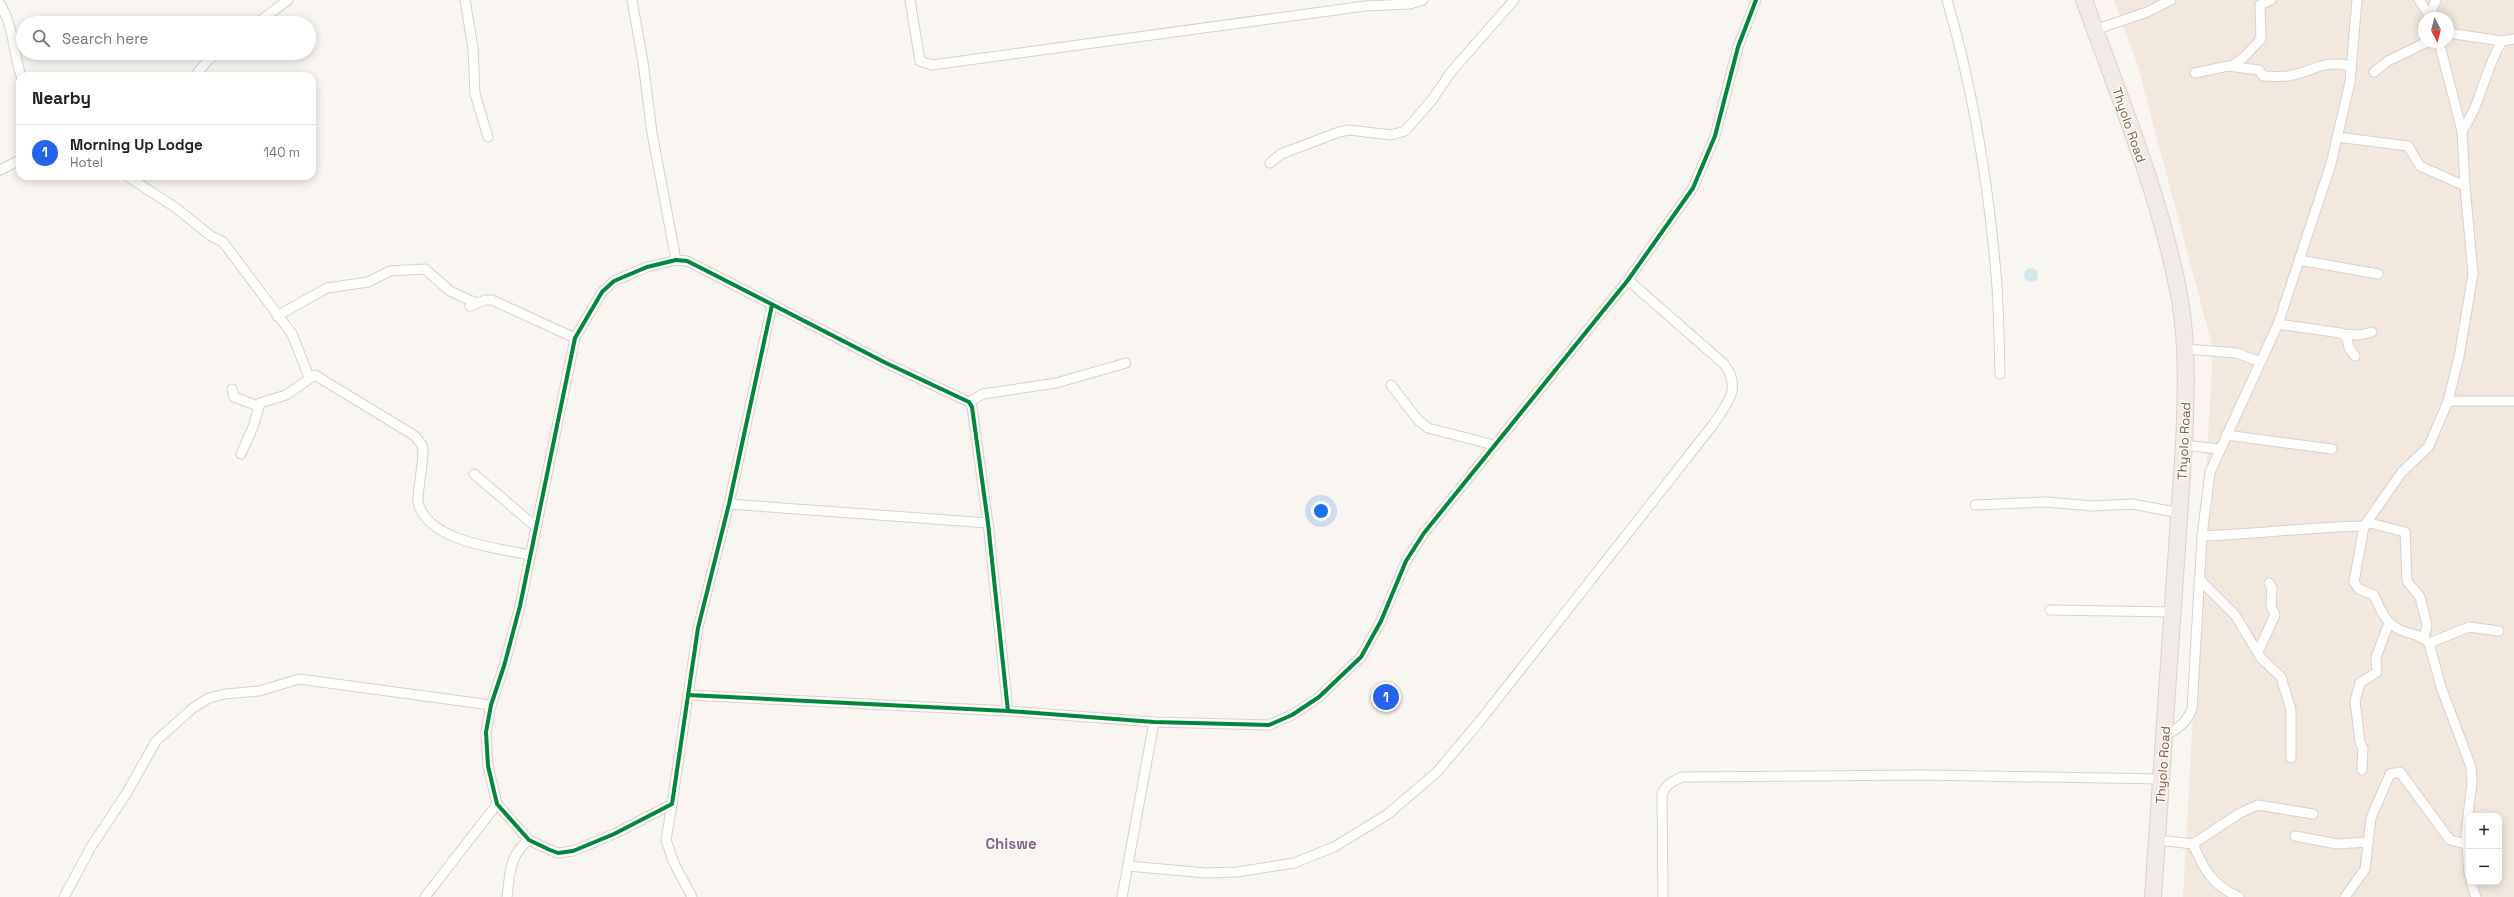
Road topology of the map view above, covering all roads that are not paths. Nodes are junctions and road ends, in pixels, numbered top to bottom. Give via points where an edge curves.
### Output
1 (288, 0) edge
2 (465, 0) edge
3 (632, 0) edge
4 (910, 0) edge
5 (1423, 0) edge
6 (1514, 0) edge
7 (1756, 0) edge
8 (1947, 0) edge
9 (2084, 0) edge
10 (2171, 0) edge
11 (2271, 0) edge
12 (2357, 0) edge
13 (2419, 0) edge
14 (2436, 0) edge
15 (0, 4) edge
16 (2428, 12) edge
17 (2432, 12) edge
18 (266, 16) edge
19 (2095, 30) junction
20 (2454, 35) edge
21 (2514, 39) edge
22 (2502, 41) junction
23 (2418, 47) edge
24 (2440, 48) edge
25 (208, 60) edge
26 (2232, 66) junction
27 (2351, 66) junction
28 (20, 72) edge
29 (198, 72) edge
30 (2374, 72) dead end
31 (2195, 73) dead end
32 (2462, 130) junction
33 (488, 137) dead end
34 (2337, 137) junction
35 (16, 162) edge
36 (1270, 163) dead end
37 (0, 170) edge
38 (133, 180) edge
39 (2465, 186) junction
40 (676, 260) junction
41 (2299, 260) junction
42 (2378, 274) dead end
43 (1628, 280) junction
44 (772, 305) junction
45 (278, 316) junction
46 (2278, 324) junction
47 (2372, 332) dead end
48 (2341, 333) junction
49 (575, 338) junction
50 (2185, 349) junction
51 (2355, 356) dead end
52 (2260, 362) junction
53 (1126, 363) dead end
54 (2000, 374) dead end
55 (309, 377) junction
56 (1391, 385) dead end
57 (232, 389) dead end
58 (2514, 400) edge
59 (2448, 401) junction
60 (969, 402) junction
61 (258, 406) junction
62 (2226, 435) junction
63 (1494, 445) junction
64 (2184, 445) junction
65 (2219, 449) junction
66 (2332, 449) dead end
67 (241, 454) dead end
68 (474, 474) dead end
69 (729, 504) junction
70 (1975, 505) dead end
71 (2180, 513) junction
72 (988, 523) junction
73 (2364, 526) junction
74 (536, 527) junction
75 (2202, 536) junction
76 (530, 555) junction
77 (2200, 579) junction
78 (2269, 583) dead end
79 (2050, 610) dead end
80 (2174, 612) junction
81 (2389, 623) junction
82 (2499, 631) dead end
83 (2426, 640) junction
84 (2258, 652) junction
85 (688, 696) junction
86 (491, 705) junction
87 (1008, 711) junction
88 (1154, 722) junction
89 (2166, 735) junction
90 (2291, 758) dead end
91 (2362, 770) dead end
92 (2162, 779) junction
93 (497, 804) junction
94 (672, 804) junction
95 (2469, 813) edge
96 (2313, 814) dead end
97 (2295, 836) dead end
98 (529, 840) junction
99 (2158, 840) junction
100 (2368, 842) junction
101 (2193, 844) junction
102 (2466, 844) edge
103 (1128, 866) junction
104 (2472, 885) edge
105 (64, 897) edge
106 (425, 897) edge
107 (507, 897) edge
108 (692, 897) edge
109 (1122, 897) edge
110 (1663, 897) edge
111 (2153, 897) edge
112 (2239, 897) edge
113 (2345, 897) edge
114 (2476, 897) edge

1 - 18 street
2 - 33 street via 473,48 475,94
3 - 40 street via 652,133
4 - 5 street via 920,61 932,65 1357,8 1410,4
6 - 36 street via 1451,72 1432,100 1405,131 1391,135 1349,130 1339,132 1281,154
7 - 43 street via 1738,47 1715,136 1699,177 1685,202
8 - 54 street via 1970,89 1988,189 1996,276
9 - 19 highway, Thyolo Road
10 - 19 street via 2148,12
11 - 26 street via 2260,5 2261,39
12 - 27 street
13 - 16 street
14 - 17 street
15 - 28 street via 11,27
19 - 50 highway, Thyolo Road via 2164,233 2180,300
20 - 22 street
21 - 22 street
22 - 32 street via 2487,70 2479,101
23 - 30 street
24 - 32 street
25 - 29 street
26 - 27 street via 2259,70 2264,76 2288,76 2318,65 2338,62
26 - 31 street
27 - 34 street via 2350,82
32 - 39 street
34 - 39 street via 2408,146 2420,166
34 - 41 street via 2331,164
35 - 37 street
38 - 45 street via 223,242
39 - 59 street via 2473,274 2459,357
40 - 44 street via 703,269
40 - 49 street via 641,269 614,281 602,292
41 - 42 street
41 - 46 street
43 - 63 street
43 - 103 street via 1724,364 1732,379 1732,396 1712,426 1442,766 1414,794 1365,830 1294,864 1237,872 1206,873
44 - 60 street
44 - 69 street
45 - 49 street via 327,288 368,282 390,271 425,270 472,305 492,300
45 - 55 street via 292,334
46 - 48 street
46 - 52 street
47 - 48 street via 2360,335
48 - 51 street via 2347,338 2349,348
49 - 74 street
50 - 52 street via 2237,353
50 - 64 highway, Thyolo Road
52 - 62 street
53 - 60 street via 1056,383 983,394
55 - 61 street via 286,395
55 - 76 street via 315,375 322,378 416,436 424,453 418,501 433,524 447,534 469,542
56 - 63 street via 1418,420 1428,428
57 - 61 street via 234,397
58 - 59 street
59 - 73 street via 2429,446 2402,472
60 - 72 street
61 - 67 street
62 - 65 street
62 - 66 street
63 - 88 street via 1424,533 1406,561 1381,621 1361,657 1318,696 1292,715 1269,725
64 - 65 street
64 - 71 highway, Thyolo Road
65 - 75 street via 2207,485
68 - 74 street
69 - 72 street
69 - 85 street via 698,628
70 - 71 street via 2045,502 2093,506 2132,504
71 - 80 highway, Thyolo Road
72 - 87 street
73 - 75 street
73 - 81 street via 2354,582 2359,589 2374,595
73 - 83 street via 2370,523 2405,532 2407,581 2420,597 2427,625
74 - 76 street
75 - 77 street
76 - 86 street via 504,666
77 - 84 street via 2235,615
77 - 89 street via 2192,709 2188,720
78 - 84 street via 2272,588 2271,606 2275,615
79 - 80 street
80 - 89 highway, Thyolo Road
81 - 83 street
81 - 91 street via 2376,657 2377,672 2360,683 2355,701 2363,748
82 - 83 street via 2469,627
83 - 95 street via 2471,767
84 - 90 street via 2266,664 2281,677 2286,689 2291,710
85 - 87 street
85 - 94 street
86 - 93 street via 486,749
86 - 105 street via 304,679 259,691 209,698 193,708 156,741 126,794 91,847
87 - 88 street
88 - 103 street
89 - 92 highway, Thyolo Road
92 - 99 highway, Thyolo Road
92 - 110 street via 1682,777 1670,782 1662,794
93 - 98 street
93 - 106 street
94 - 98 street via 614,834 565,854
94 - 108 street via 666,840 674,863
96 - 101 street via 2258,804
97 - 100 street via 2337,844
98 - 107 street via 515,854 511,864
99 - 101 street
99 - 111 highway, Thyolo Road
100 - 102 street via 2371,818 2390,774 2400,772 2450,840
100 - 113 street via 2366,869
101 - 112 street via 2207,876
103 - 109 street
104 - 114 street

